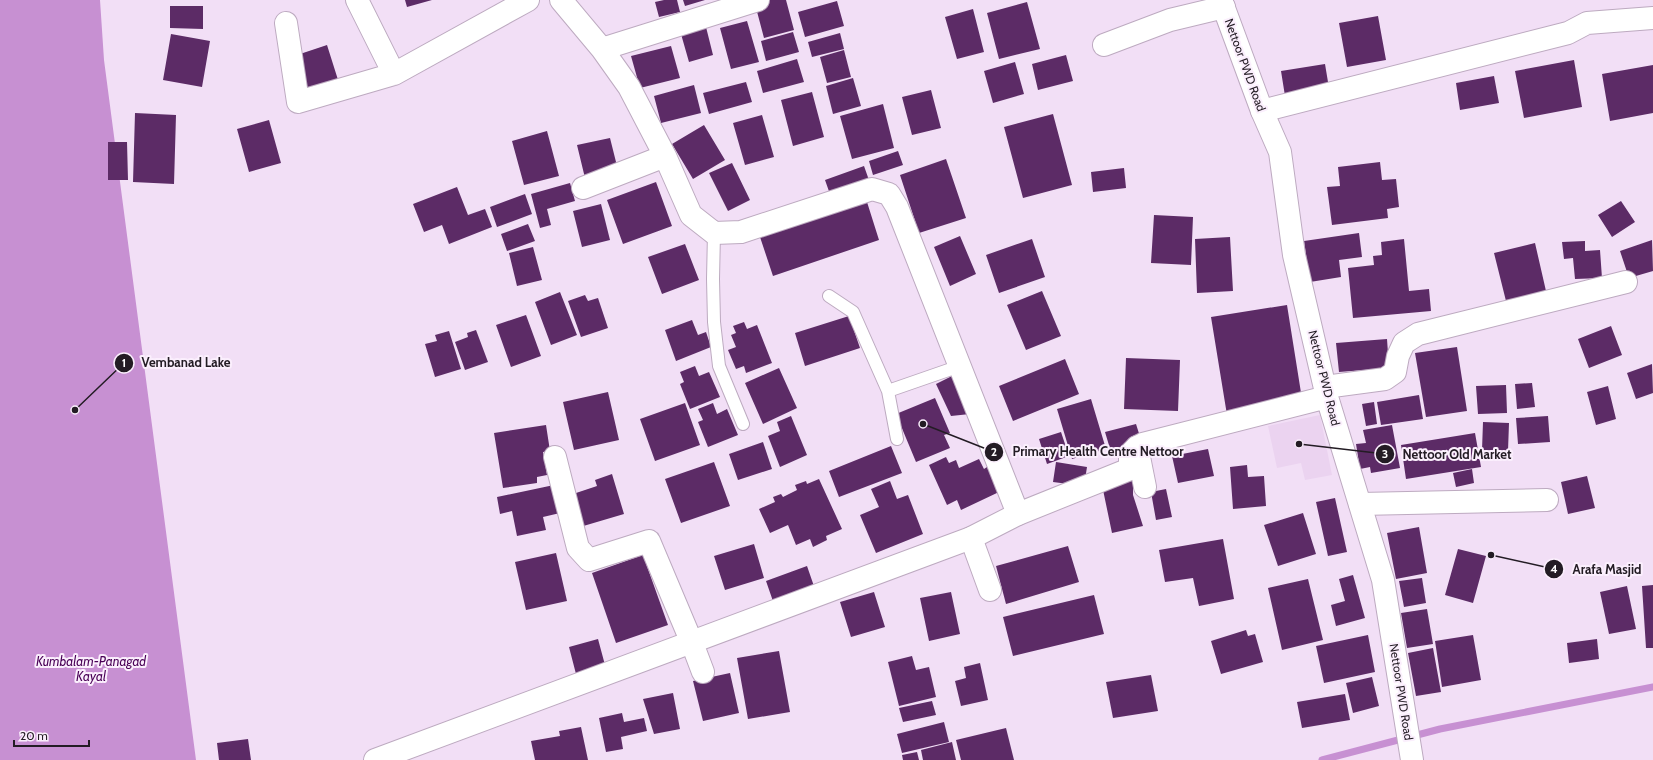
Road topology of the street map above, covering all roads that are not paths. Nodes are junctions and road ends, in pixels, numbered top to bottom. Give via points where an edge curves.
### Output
1 (357, 0) edge
2 (528, 0) edge
3 (561, 0) edge
4 (758, 0) edge
5 (1223, 4) edge
6 (1653, 18) edge
7 (286, 23) dead end
8 (1104, 45) dead end
9 (602, 49) junction
10 (394, 74) junction
11 (1262, 111) junction
12 (665, 156) junction
13 (582, 188) dead end
14 (714, 233) junction
15 (1626, 282) dead end
16 (829, 296) dead end
17 (960, 366) junction
18 (888, 391) junction
19 (1326, 392) junction
20 (743, 424) dead end
21 (897, 439) dead end
22 (1137, 448) junction
23 (555, 457) dead end
24 (1145, 487) dead end
25 (1547, 500) dead end
26 (1360, 504) junction
27 (1018, 514) junction
28 (970, 538) junction
29 (990, 590) dead end
30 (692, 643) junction
31 (703, 672) dead end
32 (375, 760) edge
33 (1412, 760) edge

1 - 10 street
2 - 10 street
3 - 9 street
4 - 9 street
5 - 8 street via 1170,20
5 - 11 street, Nettoor PWD Road
6 - 11 street via 1587,23 1568,33
7 - 10 street via 298,102
9 - 12 street via 629,87
11 - 19 street, Nettoor PWD Road via 1280,152 1294,255
12 - 13 street
12 - 14 street via 691,216
14 - 17 street via 741,232 872,189 889,194 897,207
14 - 20 lane via 714,314 719,366
15 - 19 street via 1418,334 1404,343 1395,372 1385,378
16 - 18 lane via 853,312
17 - 18 lane
17 - 27 street
18 - 21 lane
19 - 22 street via 1143,444
19 - 26 street, Nettoor PWD Road
22 - 24 street
22 - 27 street via 1130,454 1130,469
23 - 30 street via 578,548 590,560 649,541
25 - 26 street
26 - 33 street, Nettoor PWD Road via 1383,580
27 - 28 street
28 - 29 street
28 - 30 street
30 - 31 street
30 - 32 street

